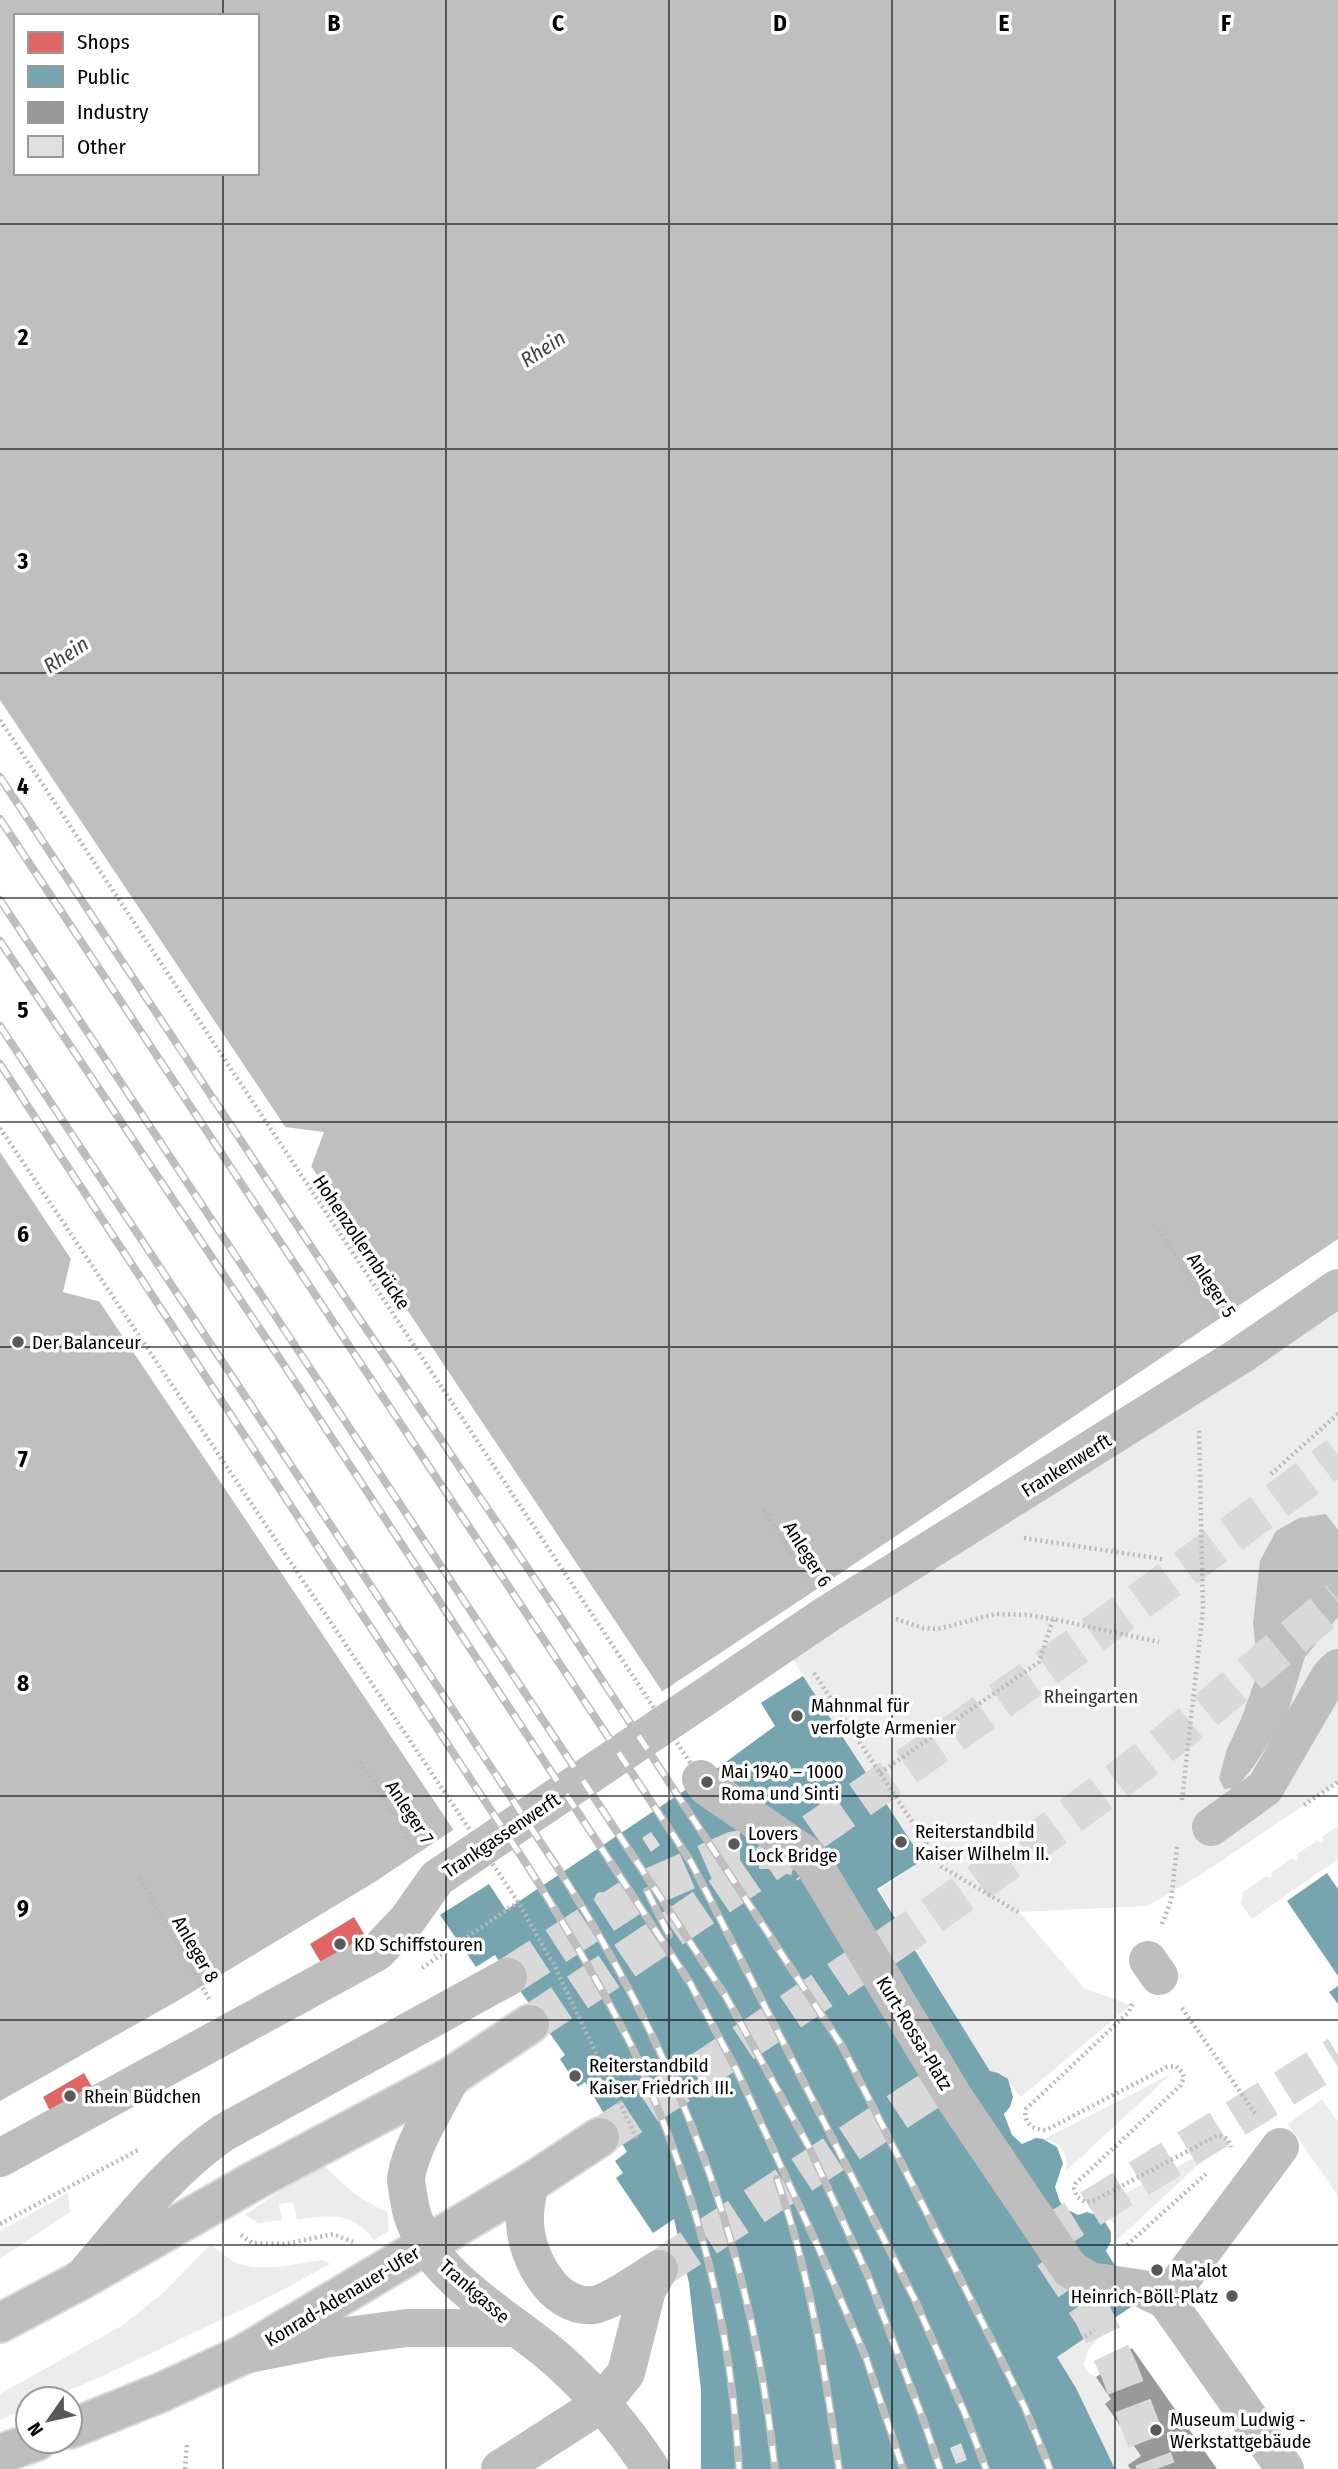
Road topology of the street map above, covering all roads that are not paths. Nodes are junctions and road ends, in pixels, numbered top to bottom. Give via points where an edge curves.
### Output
1 (1338, 1288) edge
2 (791, 1638) joint
3 (1338, 1668) edge
4 (701, 1779) road end
5 (1196, 1816) road end
6 (508, 1977) tunnel mouth
7 (530, 2024) tunnel mouth
8 (452, 2076) junction
9 (619, 2138) tunnel mouth
10 (1280, 2147) dead end
11 (0, 2158) edge
12 (530, 2183) junction
13 (426, 2246) junction
14 (81, 2280) junction
15 (1166, 2300) junction
16 (0, 2323) edge
17 (517, 2328) junction
18 (242, 2355) junction
19 (601, 2404) junction
20 (84, 2423) edge
21 (500, 2469) edge
22 (651, 2469) edge
23 (1285, 2469) edge

1 - 2 street, Frankenwerft via 1241,1356
2 - 11 street, Trankgassenwerft via 436,1878 408,1919 377,1952
3 - 5 street via 1265,1788
4 - 15 street, Kurt-Rossa-Platz via 810,1858 955,2099 1070,2269 1090,2281 1122,2268 1143,2289
6 - 14 street via 223,2133 162,2184
7 - 8 street
8 - 13 street, Trankgasse via 416,2148 406,2179 411,2217
8 - 14 street
9 - 12 street, Konrad-Adenauer-Ufer
10 - 15 street
12 - 13 street, Konrad-Adenauer-Ufer
12 - 19 street via 524,2218 531,2251 547,2284 566,2300 593,2305 659,2269 648,2290 626,2373
13 - 17 street, Trankgasse via 463,2286
13 - 18 street, Konrad-Adenauer-Ufer
14 - 16 street
15 - 23 street
17 - 18 street via 407,2328
17 - 19 street, Trankgasse via 559,2361
18 - 20 street, Konrad-Adenauer-Ufer
19 - 21 street
19 - 22 street, Trankgasse

